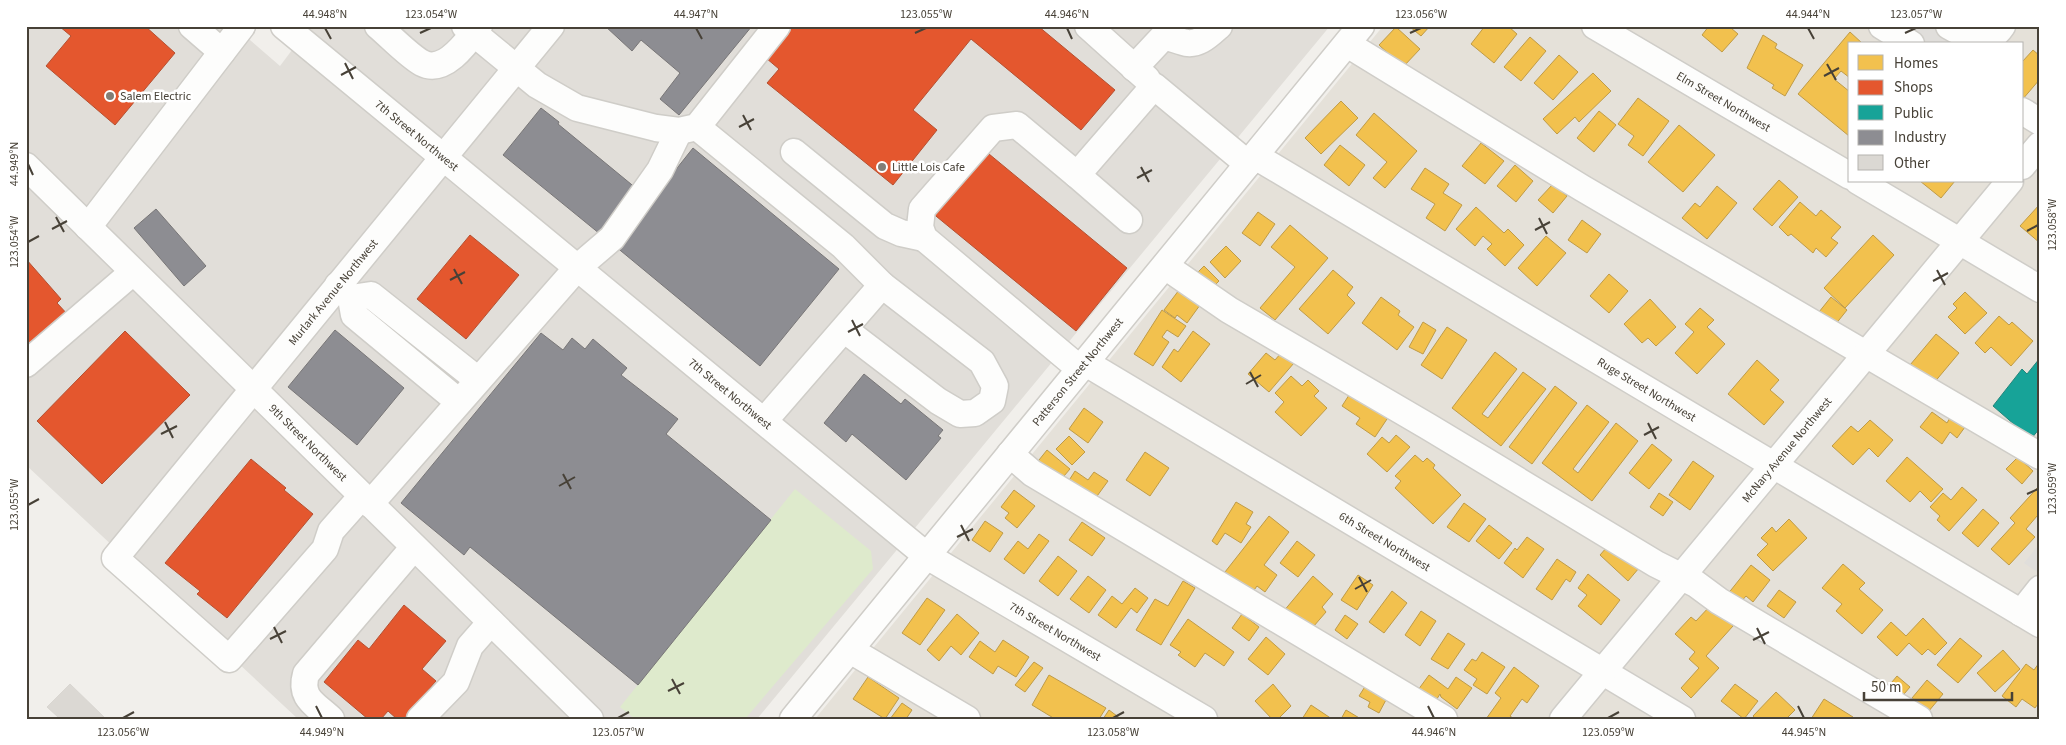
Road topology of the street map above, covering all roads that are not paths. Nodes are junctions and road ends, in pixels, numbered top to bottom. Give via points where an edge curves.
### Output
1 (192, 26) edge
2 (242, 26) edge
3 (284, 26) edge
4 (378, 26) edge
5 (551, 26) edge
6 (777, 26) edge
7 (1088, 26) edge
8 (1219, 26) edge
9 (1596, 26) edge
10 (1882, 26) edge
11 (1949, 26) edge
12 (2002, 26) edge
13 (473, 29) edge
14 (1354, 35) edge
15 (1908, 42) edge
16 (222, 52) junction
17 (1134, 68) junction
18 (516, 69) junction
19 (1154, 86) junction
20 (2024, 112) edge
21 (2040, 122) edge
22 (688, 129) junction
23 (2040, 145) edge
24 (794, 152) dead end
25 (443, 158) junction
26 (1252, 160) junction
27 (2024, 164) edge
28 (27, 168) edge
29 (1077, 175) junction
30 (1848, 175) edge
31 (1860, 182) edge
32 (2009, 182) edge
33 (1129, 220) dead end
34 (88, 227) junction
35 (924, 238) junction
36 (1960, 241) junction
37 (1165, 266) junction
38 (577, 268) junction
39 (133, 272) junction
40 (882, 285) junction
41 (2040, 289) edge
42 (345, 291) junction
43 (844, 330) junction
44 (1866, 354) junction
45 (26, 364) edge
46 (1083, 366) junction
47 (478, 380) junction
48 (252, 389) junction
49 (459, 402) junction
50 (764, 421) junction
51 (1010, 454) junction
52 (2040, 456) edge
53 (1774, 466) junction
54 (366, 500) junction
55 (414, 547) junction
56 (928, 556) junction
57 (1681, 577) junction
58 (2040, 589) edge
59 (2031, 619) edge
60 (491, 622) junction
61 (850, 650) junction
62 (1603, 671) junction
63 (331, 719) edge
64 (420, 719) edge
65 (590, 719) edge
66 (793, 719) edge
67 (967, 719) edge
68 (1204, 719) edge
69 (1444, 719) edge
70 (1563, 719) edge
71 (1682, 719) edge
72 (1920, 719) edge

1 - 16 street
2 - 16 street
3 - 25 street, 7th Street Northwest
4 - 13 street via 424,64 439,65 453,58
5 - 18 street, Murlark Avenue Northwest
6 - 22 street
7 - 17 street, Ruge Street Northwest
8 - 17 street via 1203,40 1185,43 1163,37
9 - 30 street, Elm Street Northwest
10 - 15 street
11 - 12 street via 1980,38 1994,35
13 - 18 street
14 - 26 street, Patterson Street Northwest
14 - 44 street via 1590,193
16 - 34 street
17 - 19 street, Ruge Street Northwest
18 - 22 street via 576,108 656,128
18 - 25 street, Murlark Avenue Northwest
19 - 26 street, Ruge Street Northwest
19 - 29 street
20 - 21 street
22 - 38 street via 612,238
22 - 40 street via 843,246
23 - 27 street
24 - 35 street via 886,226 901,234
25 - 38 street, 7th Street Northwest
25 - 42 street, Murlark Avenue Northwest
26 - 37 street, Patterson Street Northwest
26 - 53 street, Ruge Street Northwest
28 - 34 street, 9th Street Northwest
29 - 33 street
29 - 35 street via 1017,125 993,128 922,209 920,227
31 - 36 street
32 - 36 street, McNary Avenue Northwest
34 - 39 street, 9th Street Northwest
35 - 46 street, 6th Street Northwest
36 - 41 street
36 - 44 street, McNary Avenue Northwest
37 - 46 street, Patterson Street Northwest
37 - 57 street via 1229,310
38 - 47 street
38 - 50 street, 7th Street Northwest
39 - 45 street
39 - 48 street, 9th Street Northwest
40 - 43 street
40 - 43 street via 982,362 995,386 992,401 975,413 960,414
42 - 47 street via 372,295
42 - 48 street, Murlark Avenue Northwest
42 - 49 street via 354,315
43 - 50 street
44 - 52 street
44 - 53 street, McNary Avenue Northwest
46 - 51 street, Patterson Street Northwest
46 - 62 street, 6th Street Northwest
47 - 49 street
48 - 54 street, 9th Street Northwest
48 - 54 street, Murlark Avenue Northwest via 115,558 229,659 325,549 331,531
49 - 54 street
50 - 56 street, 7th Street Northwest
51 - 56 street, Patterson Street Northwest
51 - 69 street via 1032,473
53 - 57 street, McNary Avenue Northwest
53 - 59 street, Ruge Street Northwest
54 - 55 street, 9th Street Northwest
55 - 60 street, 9th Street Northwest
55 - 63 street via 306,674 303,685 307,696
56 - 61 street, Patterson Street Northwest
56 - 68 street, 7th Street Northwest
57 - 62 street, McNary Avenue Northwest
57 - 72 street
58 - 59 street
60 - 64 street via 470,646 456,682
60 - 65 street, 9th Street Northwest
61 - 66 street, Patterson Street Northwest
61 - 67 street
62 - 70 street, McNary Avenue Northwest
62 - 71 street, 6th Street Northwest

